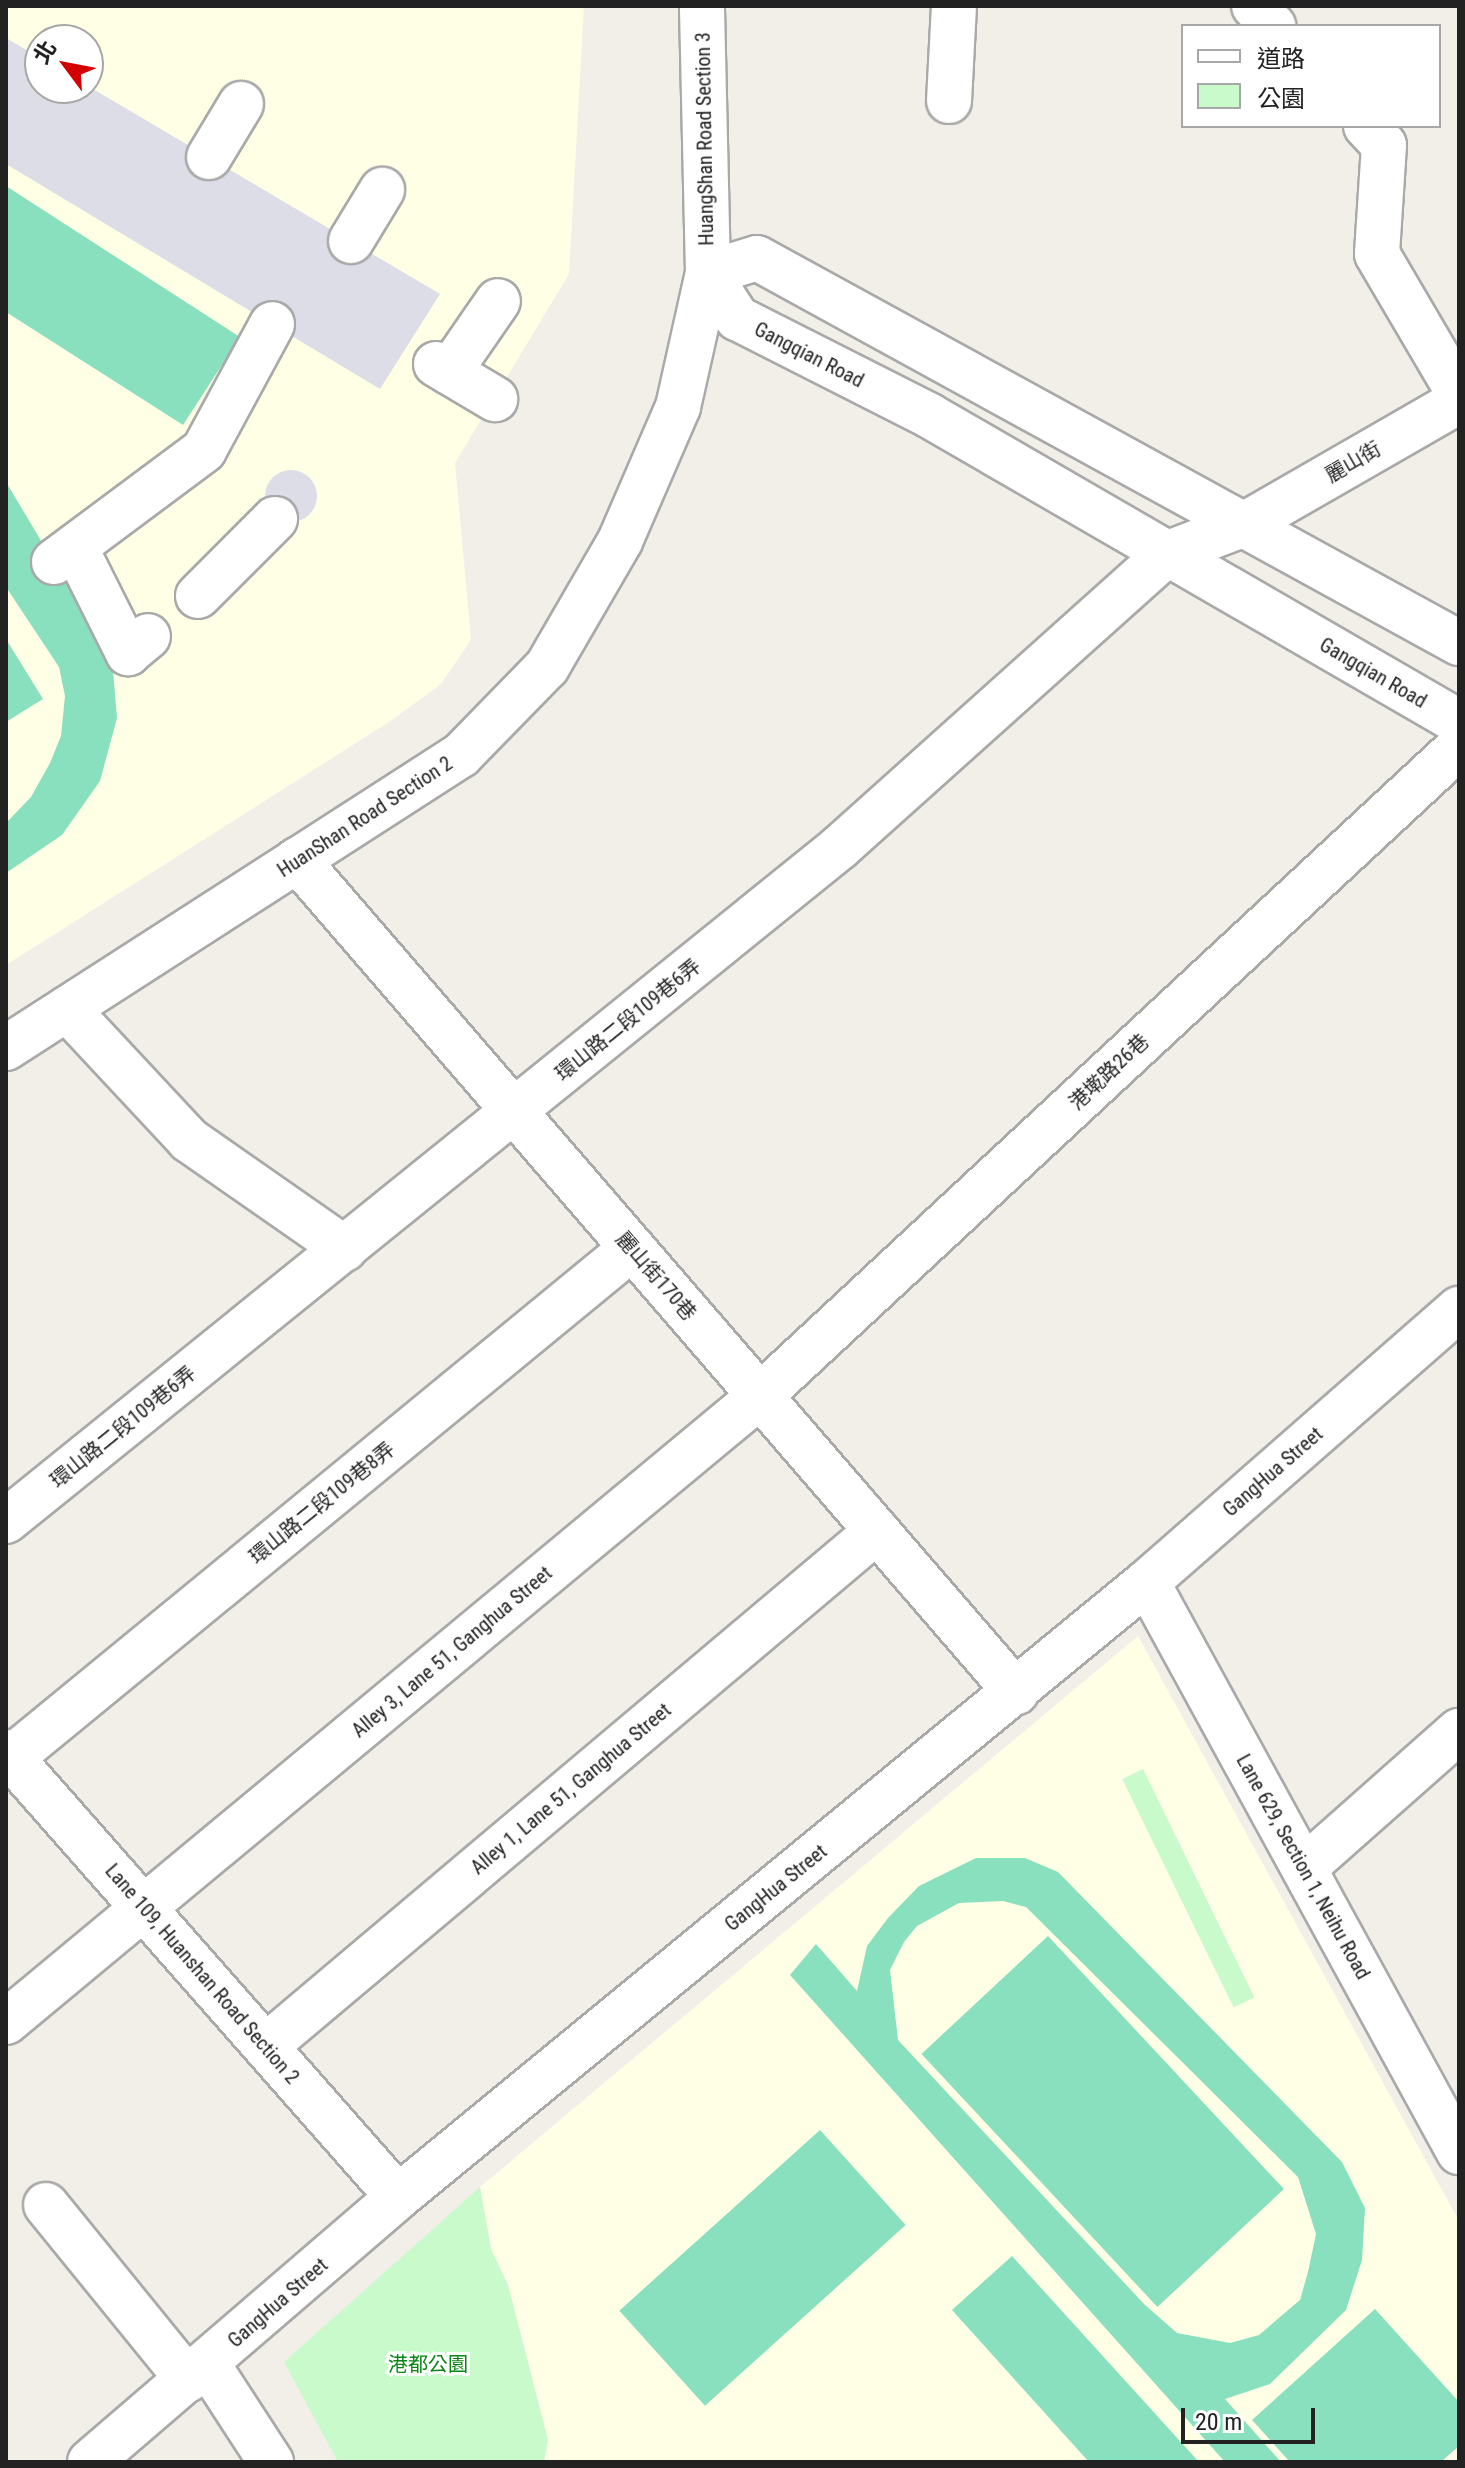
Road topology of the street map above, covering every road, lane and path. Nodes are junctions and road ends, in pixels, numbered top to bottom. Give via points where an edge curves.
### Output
1 (702, 6) edge
2 (954, 6) edge
3 (1254, 6) edge
4 (1271, 24) edge
5 (949, 101) dead end
6 (241, 104) dead end
7 (1368, 128) edge
8 (209, 157) dead end
9 (382, 190) dead end
10 (351, 241) dead end
11 (708, 273) junction
12 (498, 301) dead end
13 (272, 324) dead end
14 (1459, 394) edge
15 (495, 399) dead end
16 (1459, 401) edge
17 (275, 519) dead end
18 (1247, 523) junction
19 (1166, 554) junction
20 (198, 596) dead end
21 (148, 636) dead end
22 (1459, 643) edge
23 (1459, 722) edge
24 (1459, 747) edge
25 (297, 860) junction
26 (67, 1009) junction
27 (6, 1048) edge
28 (515, 1113) junction
29 (632, 1248) junction
30 (345, 1249) junction
31 (1459, 1309) edge
32 (760, 1396) junction
33 (6, 1521) edge
34 (877, 1531) junction
35 (1147, 1582) junction
36 (1016, 1692) junction
37 (1459, 1731) edge
38 (9, 1755) edge
39 (1304, 1868) junction
40 (144, 1908) junction
41 (6, 2022) edge
42 (266, 2046) junction
43 (1457, 2143) edge
44 (398, 2197) junction
45 (46, 2205) dead end
46 (198, 2373) junction
47 (90, 2462) edge
48 (271, 2462) edge

1 - 11 street, HuangShan Road Section 3
2 - 5 street
3 - 4 street
6 - 8 street
7 - 14 street via 1384,145 1377,254
9 - 10 street
11 - 18 street via 757,258
11 - 19 street, Gangqian Road via 737,318 930,416
11 - 25 street, HuanShan Road Section 2 via 678,407 620,541 547,667 461,755
12 - 15 street via 443,368
13 - 21 street via 204,450 64,554 128,653
16 - 18 street, 麗山街
17 - 20 street
18 - 19 street, 環山路二段109巷6弄
18 - 22 street
19 - 23 street, Gangqian Road
19 - 28 street, 環山路二段109巷6弄 via 840,847
24 - 32 street, 港墘路26巷
25 - 26 street, HuanShan Road Section 2
25 - 28 street, 麗山街170巷
26 - 27 street, HuanShan Road Section 2
26 - 30 street via 189,1140
28 - 29 street, 麗山街170巷
28 - 30 street, 環山路二段109巷6弄
29 - 32 street, 麗山街170巷
29 - 38 street, 環山路二段109巷8弄
30 - 33 street, 環山路二段109巷6弄
31 - 35 street, GangHua Street
32 - 34 street, 麗山街170巷
32 - 40 street, Alley 3, Lane 51, Ganghua Street
34 - 36 street, 麗山街170巷
34 - 42 street, Alley 1, Lane 51, Ganghua Street
35 - 36 street, GangHua Street
35 - 39 street, Lane 629, Section 1, Neihu Road
36 - 44 street, GangHua Street
37 - 39 street
38 - 40 street, Lane 109, Huanshan Road Section 2
39 - 43 street, Lane 629, Section 1, Neihu Road
40 - 41 street, Alley 3, Lane 51, Ganghua Street
40 - 42 street, Lane 109, Huanshan Road Section 2
42 - 44 street, Lane 109, Huanshan Road Section 2
44 - 46 street, GangHua Street
45 - 46 street
46 - 47 street, GangHua Street
46 - 48 street

